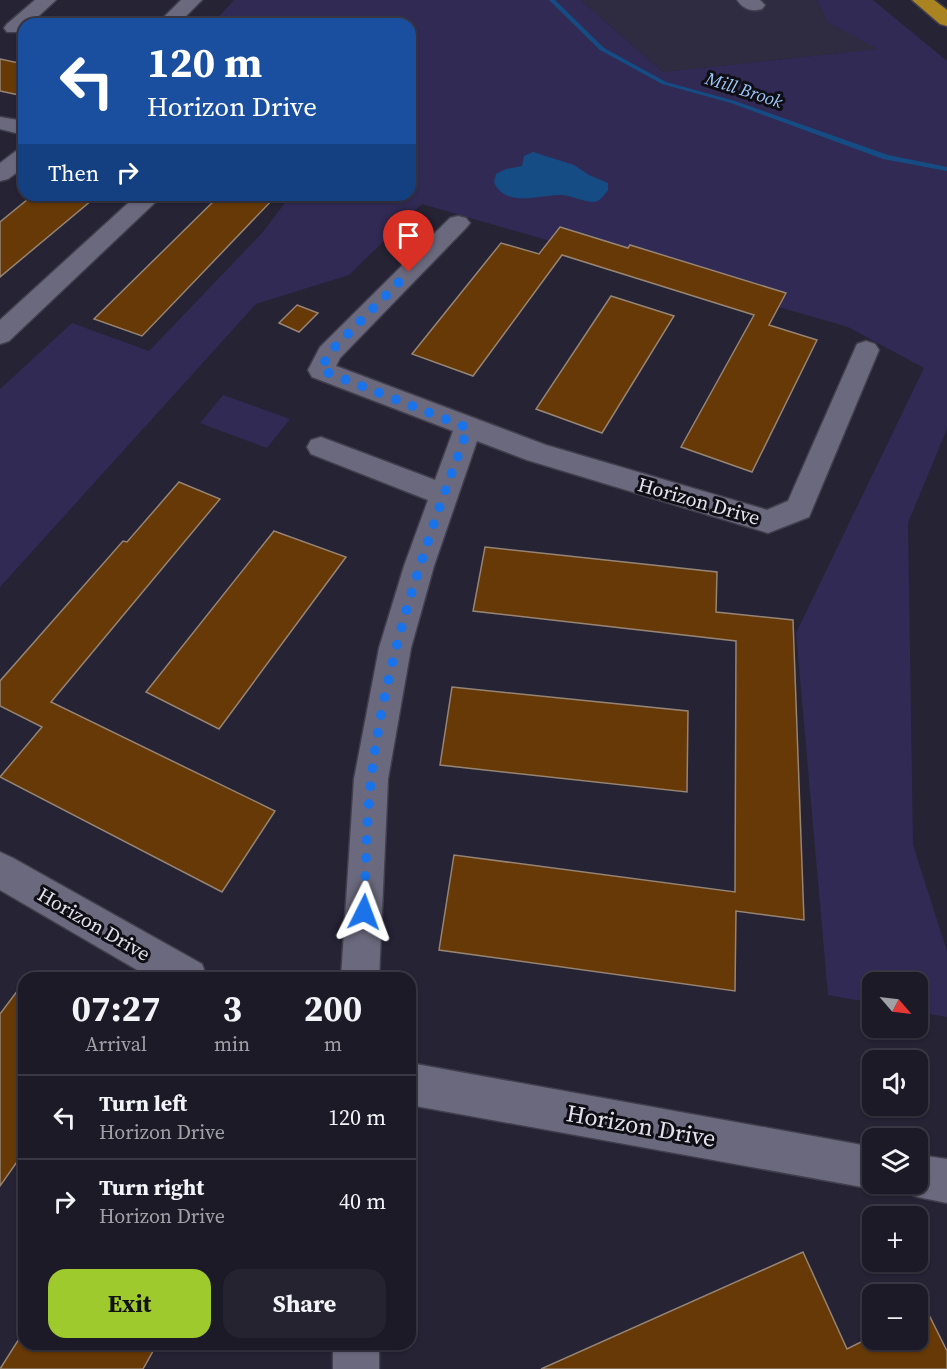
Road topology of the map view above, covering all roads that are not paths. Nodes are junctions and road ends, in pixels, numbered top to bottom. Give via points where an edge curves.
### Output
1 (46, 0) edge
2 (192, 0) edge
3 (922, 0) edge
4 (25, 18) edge
5 (173, 18) edge
6 (947, 20) edge
7 (0, 123) edge
8 (18, 127) edge
9 (18, 160) edge
10 (0, 174) edge
11 (145, 201) edge
12 (458, 223) dead end
13 (0, 335) edge
14 (866, 350) dead end
15 (468, 428) junction
16 (321, 447) dead end
17 (444, 495) junction
18 (0, 870) edge
19 (178, 972) edge
20 (360, 972) edge
21 (416, 1085) edge
22 (862, 1165) edge
23 (928, 1178) edge
24 (947, 1181) edge
25 (356, 1350) edge
26 (356, 1369) edge

1 - 4 street
2 - 5 street
3 - 6 highway
7 - 8 street
9 - 10 street
11 - 13 street
12 - 15 street, Horizon Drive via 329,353 321,370
14 - 15 street, Horizon Drive via 799,509 768,522 537,453
15 - 17 street
16 - 17 street
17 - 20 street via 395,648 371,779
18 - 19 street, Horizon Drive
21 - 22 street, Horizon Drive
23 - 24 street
25 - 26 street

